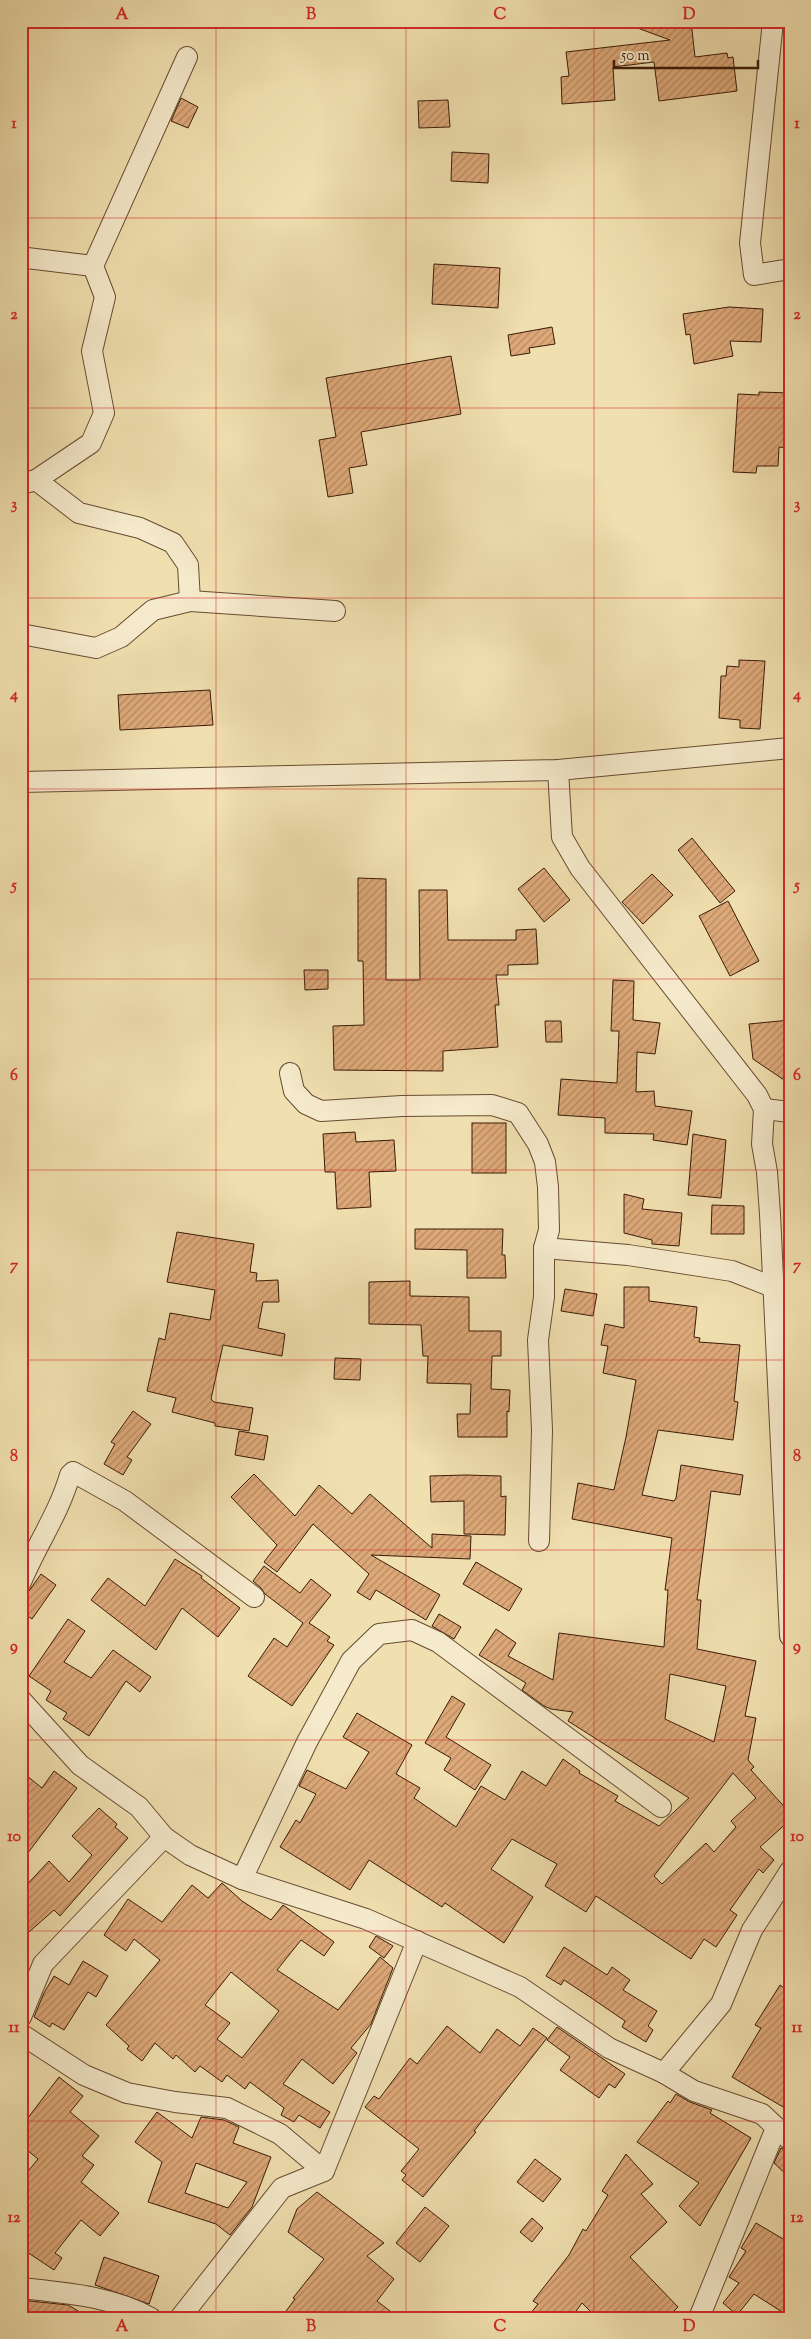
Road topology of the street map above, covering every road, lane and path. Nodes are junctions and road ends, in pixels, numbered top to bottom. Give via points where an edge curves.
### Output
1 (773, 21) edge
2 (187, 57) dead end
3 (21, 259) edge
4 (94, 266) junction
5 (790, 269) edge
6 (28, 482) edge
7 (190, 601) junction
8 (335, 611) dead end
9 (21, 634) edge
10 (790, 748) edge
11 (558, 770) junction
12 (21, 782) edge
13 (290, 1074) dead end
14 (764, 1108) junction
15 (790, 1112) edge
16 (544, 1248) junction
17 (773, 1287) junction
18 (784, 1383) edge
19 (539, 1541) dead end
20 (21, 1582) edge
21 (254, 1597) dead end
22 (790, 1636) edge
23 (21, 1700) edge
24 (661, 1808) dead end
25 (164, 1837) junction
26 (790, 1871) edge
27 (242, 1880) junction
28 (416, 1941) junction
29 (21, 2017) edge
30 (21, 2034) edge
31 (664, 2073) junction
32 (783, 2134) edge
33 (324, 2171) junction
34 (21, 2288) edge
35 (151, 2318) edge
36 (180, 2318) edge
37 (699, 2318) edge

1 - 5 street via 750,243 754,275
2 - 4 street
3 - 4 street
4 - 6 street via 105,297 92,352 104,413 91,443
6 - 7 street via 79,512 140,528 173,543 188,565
7 - 8 street
7 - 9 street via 153,610 121,637 96,648
10 - 11 street
11 - 12 street
11 - 14 street via 562,838 580,868
13 - 16 street via 294,1091 306,1104 321,1111 492,1105 518,1113 538,1144 545,1162 549,1230
14 - 15 street
14 - 17 street via 762,1144 767,1172
16 - 17 street via 628,1255 732,1271
16 - 19 street via 544,1297 538,1340 542,1430
17 - 18 street
18 - 22 street
20 - 21 street via 73,1472 125,1501
23 - 25 street via 80,1765 139,1807
24 - 27 street via 438,1642 412,1630 378,1634 351,1661 307,1742
25 - 27 street via 190,1855
25 - 29 street via 43,1964
26 - 31 street via 752,1930 722,2004
27 - 28 street via 366,1918
28 - 31 street via 520,1987 609,2048
28 - 33 street
30 - 33 street via 84,2075 127,2093 227,2108 280,2134
31 - 32 street via 694,2091 762,2114
32 - 37 street
33 - 36 street via 282,2188
34 - 35 street via 84,2294

